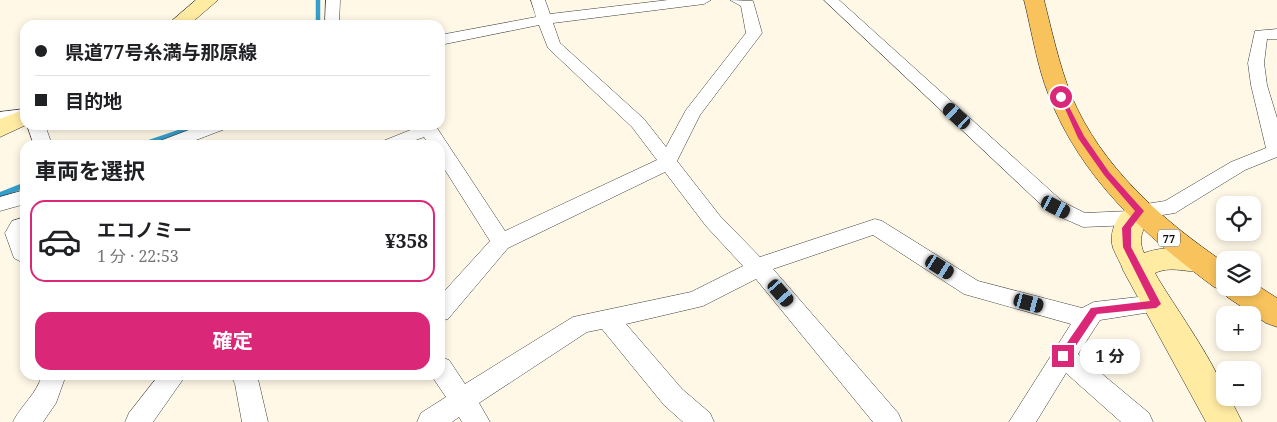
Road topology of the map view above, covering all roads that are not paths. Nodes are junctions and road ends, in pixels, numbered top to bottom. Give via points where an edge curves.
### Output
1 (208, 0) edge
2 (333, 0) edge
3 (538, 0) edge
4 (704, 0) edge
5 (737, 0) edge
6 (831, 0) edge
7 (1034, 0) edge
8 (546, 19) junction
9 (183, 20) edge
10 (332, 20) edge
11 (1277, 34) edge
12 (445, 39) edge
13 (20, 116) edge
14 (0, 118) edge
15 (20, 118) edge
16 (0, 130) edge
17 (206, 130) edge
18 (426, 130) edge
19 (179, 140) edge
20 (397, 140) edge
21 (1277, 146) edge
22 (445, 156) edge
23 (667, 163) junction
24 (20, 198) edge
25 (0, 204) edge
26 (1137, 214) junction
27 (20, 226) edge
28 (501, 242) junction
29 (20, 249) edge
30 (1201, 262) junction
31 (1138, 270) junction
32 (1216, 273) edge
33 (1250, 296) edge
34 (1156, 304) junction
35 (445, 306) edge
36 (1277, 314) edge
37 (1087, 319) junction
38 (608, 320) junction
39 (1063, 356) junction
40 (445, 375) edge
41 (53, 380) edge
42 (170, 380) edge
43 (246, 380) edge
44 (462, 400) junction
45 (879, 419) edge
46 (26, 422) edge
47 (138, 422) edge
48 (255, 422) edge
49 (430, 422) edge
50 (477, 422) edge
51 (701, 422) edge
52 (1022, 422) edge
53 (1140, 422) edge
54 (1224, 422) edge

1 - 9 street
2 - 10 street
3 - 8 street
4 - 8 street
5 - 23 street via 748,4 754,33 692,114
6 - 26 street via 1056,207 1083,220
7 - 26 main road, 77 via 1058,88 1080,136
8 - 12 street
8 - 23 street via 553,45 638,123
11 - 21 street via 1260,34 1256,63
13 - 14 street
15 - 16 street
17 - 19 street
18 - 20 street
21 - 26 street via 1272,152 1238,166 1179,203
22 - 28 street
23 - 28 street
23 - 38 street via 713,221 758,268 695,300
24 - 25 street
26 - 30 main road, 77
26 - 31 street via 1127,228 1126,236 1127,247
27 - 29 street via 15,233
28 - 35 street
30 - 31 street via 1163,258 1149,261
30 - 32 main road, 77
31 - 34 street
33 - 36 main road
34 - 37 street via 1094,311
34 - 54 street
37 - 39 street
37 - 45 street via 972,288 875,226 758,266 827,346
38 - 44 street via 581,324
38 - 51 street via 673,397
39 - 52 street
39 - 53 street
40 - 44 street
41 - 46 street via 41,406
42 - 47 street
43 - 48 street
44 - 49 street
44 - 50 street

